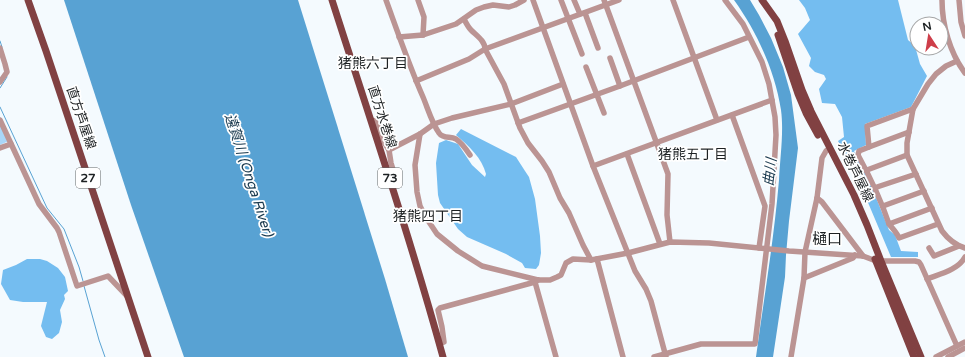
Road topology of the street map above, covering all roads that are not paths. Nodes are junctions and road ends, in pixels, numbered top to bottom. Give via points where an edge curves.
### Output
1 (28, 0) edge
2 (332, 0) edge
3 (386, 0) edge
4 (418, 0) edge
5 (524, 0) edge
6 (534, 0) edge
7 (561, 0) edge
8 (574, 0) edge
9 (619, 0) edge
10 (673, 0) edge
11 (725, 0) edge
12 (756, 0) edge
13 (762, 0) edge
14 (942, 0) edge
15 (959, 0) edge
16 (605, 2) edge
17 (582, 14) junction
18 (464, 19) junction
19 (568, 19) junction
20 (543, 28) junction
21 (423, 35) junction
22 (965, 36) edge
23 (399, 37) junction
24 (750, 37) junction
25 (0, 48) edge
26 (598, 48) dead end
27 (485, 49) junction
28 (582, 54) dead end
29 (610, 58) dead end
30 (694, 58) junction
31 (957, 61) junction
32 (586, 67) dead end
33 (965, 73) edge
34 (416, 80) junction
35 (634, 80) junction
36 (0, 82) edge
37 (563, 84) junction
38 (620, 86) junction
39 (596, 94) junction
40 (772, 100) junction
41 (571, 103) junction
42 (511, 104) junction
43 (913, 109) junction
44 (604, 113) dead end
45 (732, 115) junction
46 (0, 120) edge
47 (371, 120) junction
48 (717, 120) junction
49 (518, 123) junction
50 (434, 124) junction
51 (909, 132) junction
52 (420, 134) junction
53 (657, 143) junction
54 (11, 144) junction
55 (869, 147) junction
56 (0, 148) edge
57 (389, 150) junction
58 (828, 150) junction
59 (627, 154) junction
60 (470, 155) dead end
61 (907, 155) junction
62 (594, 166) junction
63 (867, 170) junction
64 (916, 174) junction
65 (393, 188) junction
66 (874, 188) junction
67 (924, 191) junction
68 (817, 198) junction
69 (882, 206) junction
70 (932, 208) junction
71 (889, 224) junction
72 (938, 224) junction
73 (670, 242) junction
74 (660, 244) junction
75 (962, 247) edge
76 (760, 248) junction
77 (766, 248) junction
78 (929, 248) dead end
79 (805, 252) junction
80 (628, 253) junction
81 (855, 255) junction
82 (863, 256) junction
83 (965, 257) edge
84 (594, 259) junction
85 (878, 261) junction
86 (804, 278) junction
87 (928, 279) junction
88 (537, 281) junction
89 (128, 298) junction
90 (965, 342) edge
91 (439, 344) junction
92 (957, 346) junction
93 (965, 348) edge
94 (666, 355) edge
95 (148, 357) edge
96 (443, 357) edge
97 (556, 357) edge
98 (623, 357) edge
99 (654, 357) edge
100 (791, 357) edge
101 (914, 357) edge
102 (920, 357) edge
103 (936, 357) edge
104 (948, 357) edge

1 - 89 main road, 直方芦屋線 / 27
2 - 47 main road, 直方水巻線 / 73
3 - 23 street
4 - 21 street via 424,17
5 - 18 street via 510,7 484,7
6 - 20 street
7 - 19 street
8 - 17 street
9 - 16 street
10 - 30 street
11 - 24 street
12 - 58 main road, 水巻芦屋線 via 772,23 806,113
13 - 58 main road, 水巻芦屋線 via 777,21 802,90
14 - 31 street via 946,33
15 - 22 street
16 - 17 street
16 - 35 street
17 - 19 street
17 - 26 street
18 - 21 street
18 - 27 street via 470,30 485,45
19 - 20 street
19 - 28 street
20 - 27 street
20 - 37 street
21 - 23 street
23 - 34 street
24 - 30 street
24 - 40 street via 762,62
25 - 36 street via 7,72
27 - 34 street
27 - 42 street via 504,84
29 - 38 street
30 - 35 street
30 - 48 street
31 - 33 street
31 - 43 street via 936,74
32 - 39 street
34 - 50 street
35 - 38 street
35 - 53 street
37 - 41 street
37 - 42 street
38 - 39 street
39 - 41 street
39 - 44 street
40 - 45 street
40 - 77 street via 776,135 772,204
41 - 49 street
41 - 62 street
42 - 49 street
42 - 50 street
43 - 51 street
43 - 55 street via 867,126
45 - 48 street
45 - 76 street via 765,206
46 - 54 street
47 - 57 street via 378,126
47 - 65 main road, 直方水巻線 / 73
48 - 53 street
49 - 84 street via 528,143 549,172 583,245
50 - 52 street
50 - 60 street via 440,134 457,140
51 - 55 street
51 - 61 street
52 - 57 street
52 - 88 street via 415,165 417,192 420,206 437,234 482,266
53 - 59 street
53 - 73 street via 668,174 667,215
54 - 56 street
54 - 89 street via 39,204 59,232 76,286 108,276
55 - 63 street via 859,151 858,155
57 - 65 street via 396,179
58 - 68 street via 822,158
58 - 85 main road, 水巻芦屋線
59 - 62 street
59 - 74 street
61 - 63 street
61 - 64 street
62 - 80 street
63 - 66 street
64 - 66 street
64 - 67 street
65 - 91 main road, 直方水巻線 / 73
66 - 69 street
67 - 69 street
67 - 70 street
68 - 79 street
68 - 82 street
69 - 71 street
70 - 71 street
70 - 72 street
71 - 72 street via 899,238
72 - 75 street via 946,237
73 - 74 street
73 - 76 street
74 - 80 street
75 - 78 street via 934,256
76 - 77 street
77 - 79 street
77 - 94 street via 755,344 701,344
79 - 81 street
79 - 86 street
80 - 84 street
80 - 94 street via 651,301
81 - 82 street
81 - 86 street
82 - 85 street
83 - 87 street via 956,267
84 - 88 street via 573,259 566,263 557,278
84 - 98 street
85 - 87 street via 915,260 919,262
85 - 101 main road, 水巻芦屋線
85 - 102 main road, 水巻芦屋線
86 - 100 street
87 - 92 street
88 - 91 street via 440,308 438,310 444,342
88 - 97 street
89 - 95 main road, 直方芦屋線 / 27
90 - 92 street
91 - 96 main road, 直方水巻線 / 73
92 - 103 street
93 - 104 street
94 - 99 street

